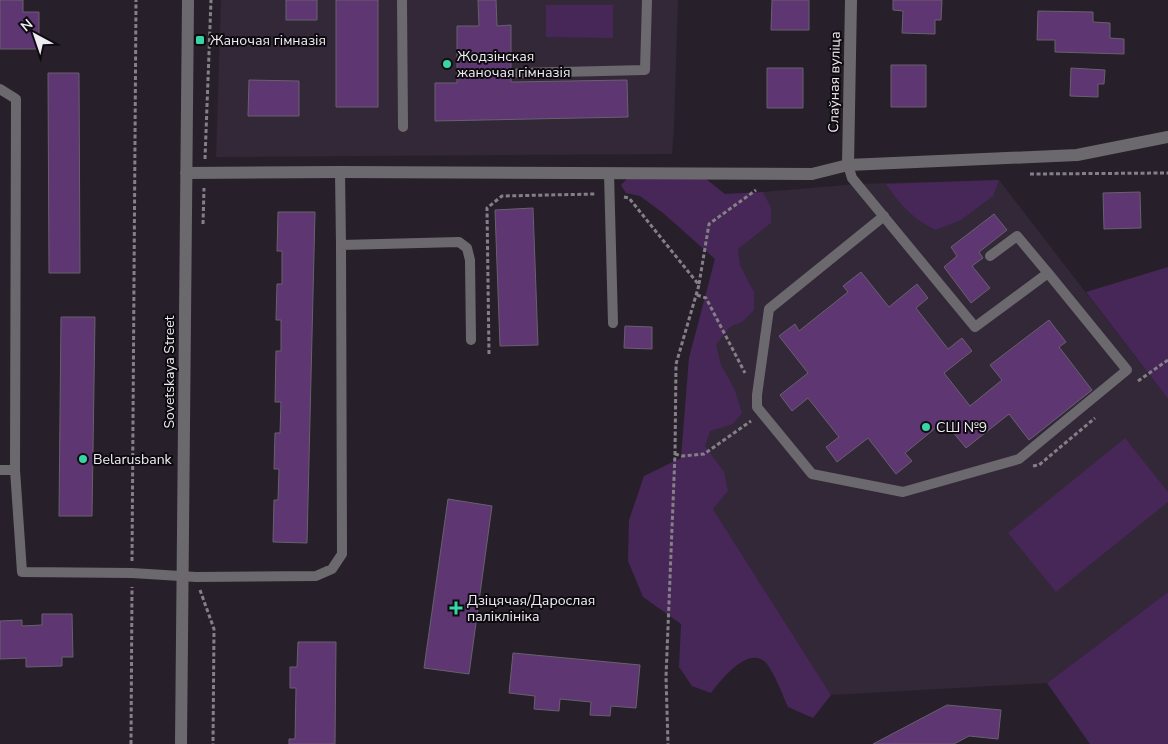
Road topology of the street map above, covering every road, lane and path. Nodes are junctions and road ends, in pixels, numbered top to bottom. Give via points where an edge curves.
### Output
1 (136, 0) edge
2 (188, 0) edge
3 (402, 0) edge
4 (647, 0) edge
5 (851, 0) edge
6 (518, 73) dead end
7 (0, 89) edge
8 (403, 126) dead end
9 (1168, 137) edge
10 (848, 165) junction
11 (340, 172) junction
12 (186, 173) junction
13 (609, 173) junction
14 (1168, 173) edge
15 (1022, 175) dead end
16 (760, 186) dead end
17 (609, 194) junction
18 (884, 216) junction
19 (341, 245) junction
20 (990, 256) dead end
21 (1048, 272) junction
22 (699, 285) junction
23 (697, 295) junction
24 (613, 323) dead end
25 (471, 340) dead end
26 (489, 354) dead end
27 (757, 395) junction
28 (761, 412) junction
29 (675, 454) junction
30 (0, 470) edge
31 (15, 470) junction
32 (132, 572) junction
33 (183, 576) junction
34 (196, 577) junction
35 (131, 744) edge
36 (181, 744) edge
37 (213, 744) edge
38 (668, 744) edge

1 - 32 path
2 - 12 street, Sovetskaya Street
3 - 8 lane
4 - 6 lane via 645,70
5 - 10 street, Слаўная вуліца
7 - 31 lane via 16,99
9 - 10 street via 1077,155
10 - 13 street via 812,174
10 - 18 lane via 852,178
11 - 12 street
11 - 13 street
11 - 19 lane
12 - 33 street, Sovetskaya Street
13 - 17 lane
14 - 15 path
16 - 22 path via 709,224
17 - 22 path via 629,198
17 - 24 lane
17 - 26 path via 502,196 487,208
18 - 21 lane via 975,327
18 - 27 lane via 769,309
19 - 25 lane via 458,242 463,245 470,260
19 - 34 lane via 342,554 332,569 316,576
20 - 21 lane via 1016,236
21 - 28 lane via 1127,370 1019,458 903,492 812,474
22 - 23 path
23 - 27 path via 706,298
23 - 29 path via 676,364
27 - 28 lane via 757,408
28 - 29 path via 704,454
29 - 38 path via 666,677
30 - 31 lane
31 - 32 lane via 22,572
32 - 33 lane
32 - 35 path
33 - 34 lane
33 - 36 street, Sovetskaya Street
34 - 37 path via 214,629

